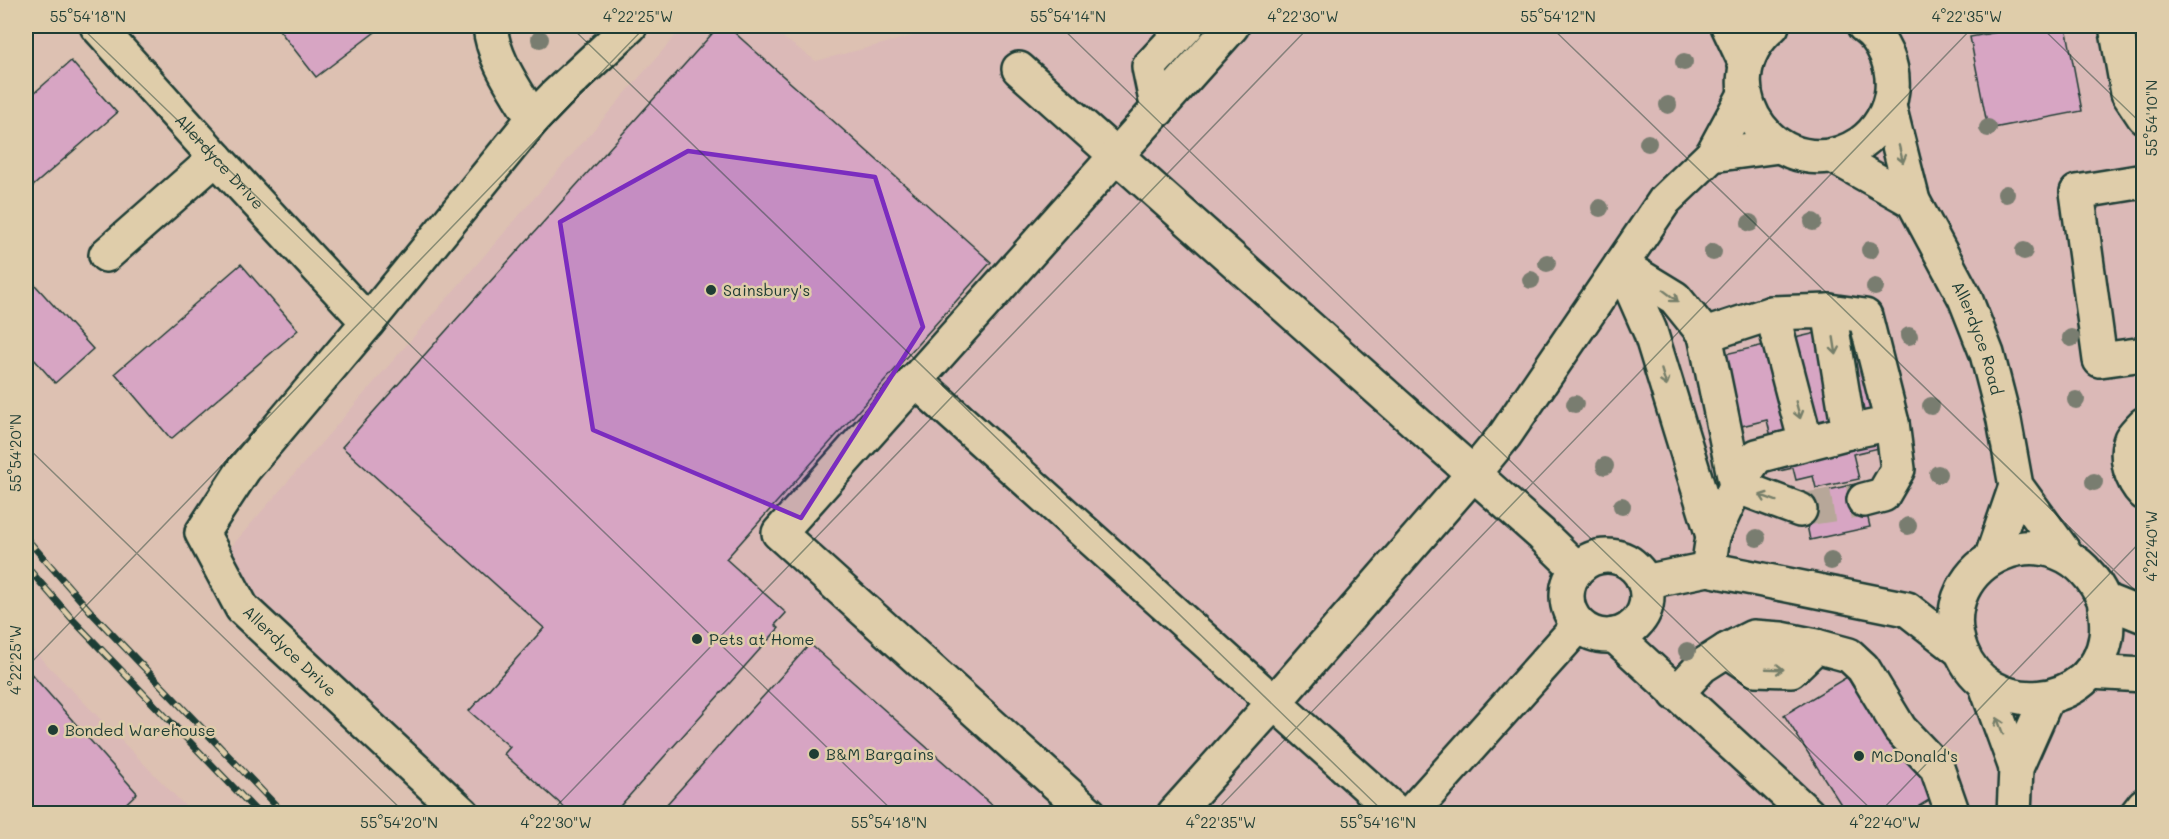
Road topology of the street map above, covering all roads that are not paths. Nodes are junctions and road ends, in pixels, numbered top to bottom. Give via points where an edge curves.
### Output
1 (97, 26) edge
2 (490, 26) edge
3 (630, 26) edge
4 (1187, 26) edge
5 (1232, 26) edge
6 (1728, 26) edge
7 (1772, 26) edge
8 (1864, 26) edge
9 (1894, 26) edge
10 (2116, 26) edge
11 (1888, 59) junction
12 (1019, 69) dead end
13 (1745, 79) junction
14 (1889, 106) junction
15 (1158, 110) junction
16 (2144, 117) edge
17 (533, 119) junction
18 (1779, 146) junction
19 (1712, 155) junction
20 (1116, 156) junction
21 (1833, 156) junction
22 (216, 158) junction
23 (2144, 181) edge
24 (1913, 201) junction
25 (106, 255) dead end
26 (1622, 265) junction
27 (1829, 311) junction
28 (1772, 313) junction
29 (368, 322) junction
30 (1705, 335) junction
31 (2144, 354) edge
32 (915, 380) junction
33 (1892, 423) junction
34 (2144, 424) edge
35 (1849, 432) junction
36 (1806, 443) junction
37 (1473, 474) junction
38 (1736, 486) junction
39 (2016, 486) junction
40 (2144, 493) edge
41 (1864, 500) tunnel mouth
42 (1800, 510) tunnel mouth
43 (1713, 536) junction
44 (2067, 556) junction
45 (1577, 569) junction
46 (1708, 569) junction
47 (1980, 569) junction
48 (1644, 582) junction
49 (2104, 600) junction
50 (1907, 609) junction
51 (2144, 616) edge
52 (1579, 625) junction
53 (1614, 635) junction
54 (1961, 651) junction
55 (2090, 672) junction
56 (2144, 675) edge
57 (1985, 683) junction
58 (1676, 694) junction
59 (2047, 698) junction
60 (1274, 702) junction
61 (2016, 768) junction
62 (2144, 805) edge
63 (464, 813) edge
64 (1090, 813) edge
65 (1174, 813) edge
66 (1398, 813) edge
67 (1410, 813) edge
68 (1808, 813) edge
69 (1953, 813) edge
70 (2013, 813) edge
71 (2137, 813) edge

1 - 22 street, Allerdyce Drive
2 - 17 street via 492,42 504,68
3 - 17 street, Allerdyce Drive
4 - 15 street via 1149,67
5 - 15 street
6 - 13 street, Allerdyce Road
7 - 13 street via 1755,44
8 - 11 street, Allerdyce Road via 1880,42
9 - 11 street
10 - 16 street via 2128,93
11 - 14 street, Allerdyce Road via 1892,74
12 - 20 street
13 - 18 street, Allerdyce Road via 1751,115
13 - 19 street
14 - 21 street, Allerdyce Road via 1868,139
14 -> 24 street, Allerdyce Road
15 - 20 street
17 - 29 street, Allerdyce Drive
18 - 19 street
18 - 21 street, Allerdyce Road via 1796,154
19 - 26 street via 1665,200
20 - 32 street
20 - 37 street
21 - 24 street, Allerdyce Road
22 - 25 street
22 - 29 street, Allerdyce Drive
23 - 31 street via 2077,192 2100,360
24 - 39 street, Allerdyce Road via 1965,298 1987,354
26 -> 30 street via 1675,298
26 - 37 street via 1505,435
26 -> 43 street via 1650,331
27 - 28 street
27 - 33 street via 1865,316
27 -> 35 street
28 - 30 street
28 -> 36 street
29 - 63 street, Allerdyce Drive via 244,469 202,533 242,608
30 - 38 street
32 - 60 street
32 - 64 street via 779,533
33 - 35 street
33 - 41 street via 1898,469 1882,495
34 - 40 street via 2132,439 2128,456 2132,475
35 - 36 street
36 - 38 street via 1757,456
37 - 45 street
37 - 60 street
42 -> 38 street
38 - 43 street
39 - 44 street, Allerdyce Road
39 - 47 street, Allerdyce Road
43 - 46 street
44 - 47 street, Allerdyce Road via 2028,547 2008,551
44 - 49 street, Allerdyce Road via 2096,582
45 - 48 street via 1588,561 1614,556 1627,561
45 - 52 street via 1567,591 1568,604
46 - 48 street
46 - 50 street
47 - 50 street
47 - 54 street, Allerdyce Road via 1960,596 1956,633
48 - 53 street via 1647,599 1642,616 1630,629
49 - 51 street
49 - 55 street, Allerdyce Road via 2106,638
50 - 54 street
52 - 53 street via 1601,636
52 - 67 street
53 - 58 street
54 - 57 street, Allerdyce Road
55 - 56 street
55 - 59 street, Allerdyce Road via 2078,684
57 - 59 street, Allerdyce Road via 2004,694 2025,699
61 -> 57 street
58 - 68 street
58 -> 69 street via 1702,666 1727,650 1755,669 1791,670 1816,646 1849,655 1863,668 1900,729 1937,768
59 - 61 street
60 - 65 street
60 - 66 street
61 - 70 street
62 - 71 street

